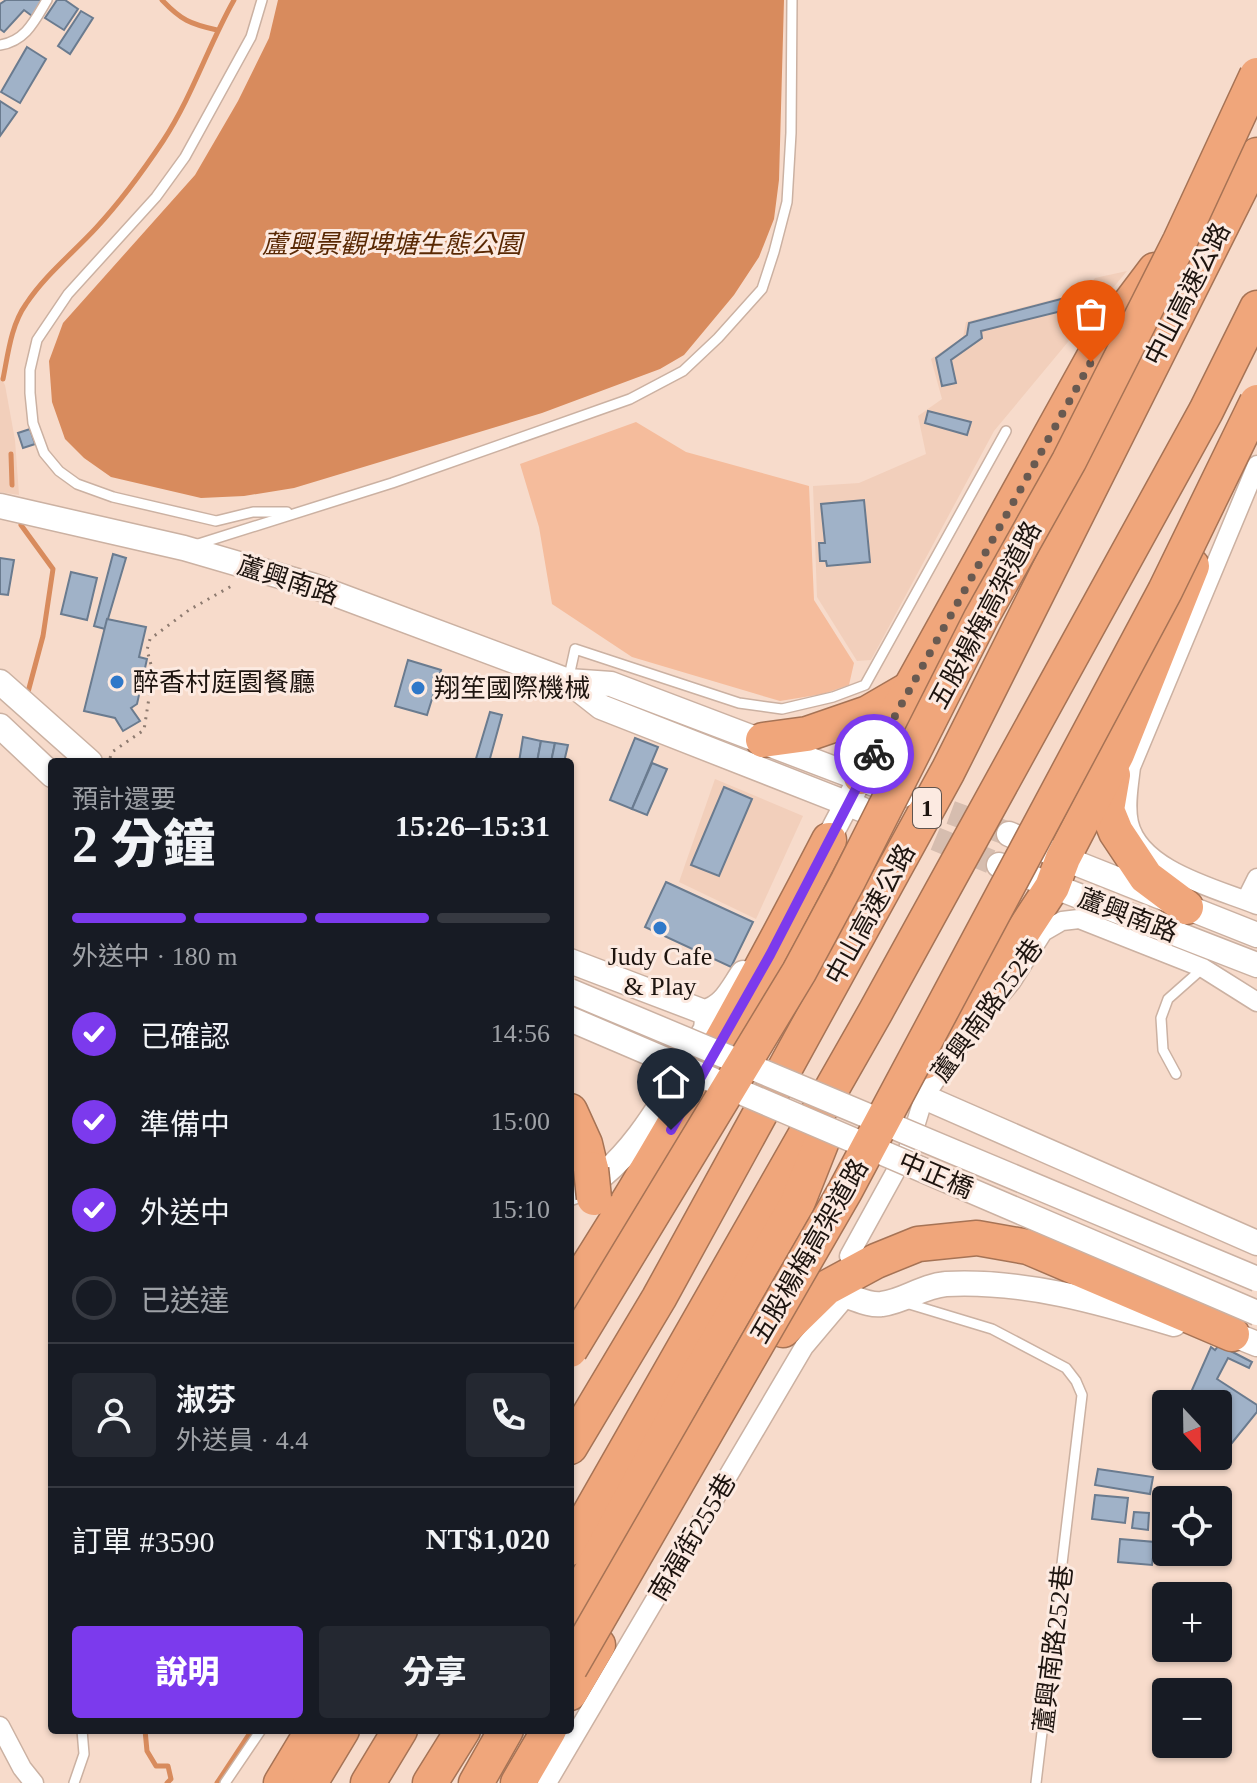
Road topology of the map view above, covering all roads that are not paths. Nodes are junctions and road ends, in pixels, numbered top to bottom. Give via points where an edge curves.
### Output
1 (47, 0) edge
2 (262, 0) edge
3 (792, 0) edge
4 (0, 45) edge
5 (1257, 75) edge
6 (1257, 132) edge
7 (1257, 155) edge
8 (1257, 308) edge
9 (1257, 402) edge
10 (1257, 422) edge
11 (1006, 431) dead end
12 (1257, 465) edge
13 (0, 506) edge
14 (299, 512) junction
15 (184, 548) junction
16 (568, 681) junction
17 (0, 682) edge
18 (911, 688) junction
19 (0, 726) edge
20 (763, 740) junction
21 (1117, 754) junction
22 (88, 758) edge
23 (48, 771) edge
24 (855, 791) junction
25 (903, 795) tunnel mouth
26 (888, 819) tunnel mouth
27 (1009, 834) tunnel mouth
28 (829, 840) junction
29 (999, 865) tunnel mouth
30 (1057, 872) junction
31 (1257, 878) edge
32 (1251, 903) edge
33 (1186, 907) junction
34 (1257, 935) edge
35 (574, 963) edge
36 (1257, 965) edge
37 (1203, 968) junction
38 (574, 993) edge
39 (1257, 1002) edge
40 (876, 1011) junction
41 (704, 1012) junction
42 (574, 1021) edge
43 (1176, 1074) dead end
44 (924, 1097) junction
45 (574, 1120) edge
46 (585, 1187) edge
47 (1257, 1243) edge
48 (849, 1256) dead end
49 (574, 1274) edge
50 (1257, 1279) edge
51 (574, 1288) edge
52 (847, 1296) joint
53 (897, 1300) junction
54 (783, 1330) junction
55 (1249, 1330) edge
56 (574, 1343) edge
57 (574, 1440) edge
58 (574, 1541) edge
59 (574, 1604) edge
60 (574, 1661) edge
61 (574, 1686) edge
62 (0, 1726) edge
63 (82, 1734) edge
64 (258, 1734) edge
65 (311, 1734) edge
66 (340, 1734) edge
67 (398, 1734) edge
68 (461, 1734) edge
69 (504, 1734) edge
70 (532, 1734) edge
71 (547, 1734) edge
72 (34, 1783) edge
73 (74, 1783) edge
74 (225, 1783) edge
75 (281, 1783) edge
76 (310, 1783) edge
77 (368, 1783) edge
78 (430, 1783) edge
79 (476, 1783) edge
80 (504, 1783) edge
81 (518, 1783) edge
82 (547, 1783) edge
83 (1036, 1783) edge

1 - 4 lane via 28,33
2 - 14 lane via 251,37 185,157 68,294 37,340 30,393 44,453 77,484 216,521 253,512
3 - 14 lane via 787,202 762,289 718,338 683,371 630,399
5 - 56 highway, 五股楊梅高架道路 / 1, bridge via 1083,433 981,618 848,881
6 - 18 highway via 1106,335
7 - 57 highway, 中山高速公路 / 1 via 948,771 659,1298
8 - 40 highway, 中山高速公路 / 1 via 1206,411
9 - 60 highway, 五股楊梅高架道路, bridge via 1165,591 845,1191
10 - 21 highway via 1198,551
11 - 16 lane via 865,685 782,709 739,703 575,649
12 - 32 street via 1131,767 1128,792 1129,825 1148,855 1195,882
13 - 15 street, 蘆興南路
14 - 15 lane
15 - 16 street, 蘆興南路 via 311,585
16 - 20 street, 蘆興南路 via 611,684
16 - 24 street, 蘆興南路 via 601,707
17 - 22 street
18 - 20 highway via 868,713 807,734
18 - 24 highway
19 - 23 street
20 - 24 street, 蘆興南路
21 - 30 highway
21 - 33 highway via 1107,810 1116,832 1146,877
24 - 25 street, 蘆興南路
24 - 26 street, 蘆興南路
24 - 28 street
27 - 30 street, 蘆興南路
28 - 41 street via 769,924 721,1005
28 - 51 highway via 671,1130
29 - 30 street, 蘆興南路
30 - 33 street, 蘆興南路
30 - 36 street, 蘆興南路
30 - 54 highway via 978,1000 927,1056
31 - 32 street
33 - 34 street, 蘆興南路
35 - 41 street
37 - 39 street, 蘆興南路252巷
37 - 43 lane via 1168,999 1161,1018 1163,1050
37 - 44 street, 蘆興南路252巷 via 1079,919 1062,921 1043,932
38 - 50 street, 中正橋, bridge
40 - 58 highway, 中山高速公路 / 1
40 - 59 highway via 797,1204
41 - 46 street via 706,1029 630,1147 580,1190
42 - 55 street, 中正橋, bridge
44 - 47 street
44 - 48 street, 蘆興南路252巷 via 908,1149
45 - 46 highway via 585,1144
46 - 49 highway via 583,1253
52 - 53 street via 879,1305
52 - 82 street, 南福街255巷 via 804,1347
53 - 55 street via 943,1284 996,1284 1095,1300 1202,1333
53 - 83 lane, 蘆興南路252巷 via 992,1329 1066,1368 1082,1395
54 - 55 highway via 826,1288 876,1261 918,1244 977,1238 1028,1247
54 - 61 highway
62 - 72 street
63 - 73 lane via 84,1754
64 - 74 lane
65 - 75 highway
66 - 76 highway
67 - 77 highway
68 - 78 highway
69 - 79 highway
70 - 80 highway
71 - 81 highway

